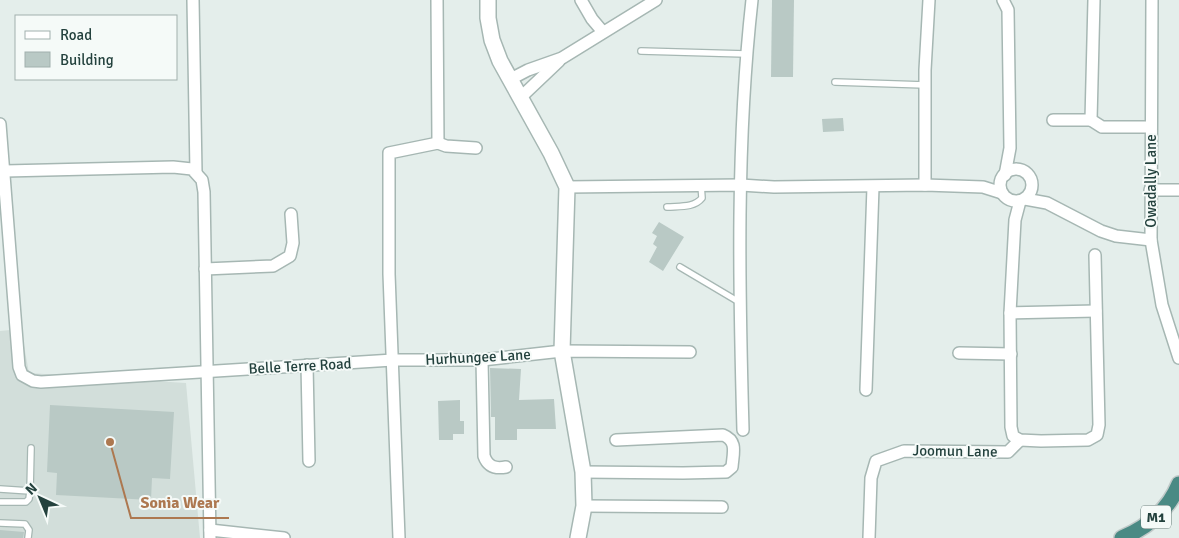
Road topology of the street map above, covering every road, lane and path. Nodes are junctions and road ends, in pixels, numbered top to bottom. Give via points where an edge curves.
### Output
1 (193, 0) edge
2 (437, 0) edge
3 (488, 0) edge
4 (581, 0) edge
5 (656, 0) edge
6 (752, 0) edge
7 (929, 0) edge
8 (1003, 0) edge
9 (1094, 0) edge
10 (1152, 0) edge
11 (603, 32) junction
12 (641, 51) dead end
13 (746, 54) junction
14 (562, 58) junction
15 (509, 80) junction
16 (835, 82) dead end
17 (925, 86) junction
18 (520, 98) junction
19 (1054, 120) dead end
20 (1091, 120) junction
21 (0, 124) edge
22 (1151, 127) junction
23 (438, 143) junction
24 (476, 148) dead end
25 (1010, 148) junction
26 (5, 171) junction
27 (196, 172) junction
28 (1003, 177) junction
29 (1029, 177) junction
30 (701, 185) junction
31 (741, 185) junction
32 (925, 185) junction
33 (567, 187) junction
34 (872, 187) junction
35 (984, 187) junction
36 (1150, 190) junction
37 (1179, 190) edge
38 (1004, 195) junction
39 (1022, 200) junction
40 (1047, 203) junction
41 (667, 207) dead end
42 (291, 214) dead end
43 (1015, 220) junction
44 (1151, 240) junction
45 (1095, 255) dead end
46 (680, 267) dead end
47 (205, 269) junction
48 (740, 302) junction
49 (1096, 311) junction
50 (1010, 313) junction
51 (562, 351) junction
52 (690, 352) dead end
53 (959, 353) dead end
54 (1011, 354) junction
55 (1179, 358) edge
56 (393, 360) junction
57 (482, 360) junction
58 (306, 365) junction
59 (207, 371) junction
60 (866, 390) dead end
61 (743, 430) dead end
62 (616, 440) dead end
63 (1020, 440) junction
64 (31, 448) dead end
65 (309, 461) dead end
66 (506, 467) dead end
67 (583, 472) junction
68 (1179, 484) edge
69 (0, 488) edge
70 (30, 491) junction
71 (0, 502) edge
72 (584, 506) junction
73 (722, 507) dead end
74 (0, 523) edge
75 (210, 534) edge
76 (28, 538) edge
77 (284, 538) edge
78 (399, 538) edge
79 (578, 538) edge
80 (869, 538) edge
81 (1122, 538) edge

1 - 27 street
2 - 23 street
3 - 15 street via 492,40
4 - 11 street
5 - 11 street
6 - 13 street
7 - 17 street
8 - 25 street via 1008,10
9 - 20 street
10 - 22 street, Owadally Lane
11 - 14 street
12 - 13 lane
13 - 31 street
14 - 15 street
14 - 18 street
15 - 18 street
16 - 17 lane
17 - 32 street
18 - 33 street
19 - 20 street
20 - 22 street via 1102,127
21 - 26 street
22 - 36 street, Owadally Lane
23 - 24 street
23 - 56 street via 389,153
25 - 28 street
25 - 29 street
26 - 27 street via 173,167
26 - 59 street, Belle Terre Road via 22,375 41,382
27 - 47 street via 202,180 204,192
28 - 29 street via 1012,170 1020,170
28 - 35 street
28 - 38 street via 1000,186
29 - 39 street via 1032,189
29 - 40 street
30 - 31 street
30 - 33 street
30 - 41 lane via 702,198 697,203
31 - 34 street
31 - 48 street
32 - 34 street
32 - 35 street
33 - 51 street
34 - 60 street
35 - 38 street
36 - 37 street
36 - 44 street, Owadally Lane
38 - 39 street via 1011,200
38 - 43 street
39 - 40 street
39 - 43 street
40 - 44 street via 1101,231
42 - 47 street via 293,243 290,256 273,266
43 - 50 street
44 - 55 street, Owadally Lane via 1162,306
45 - 49 street
46 - 48 lane
47 - 59 street
48 - 61 street
49 - 50 street
49 - 63 street via 1097,435 1088,440
50 - 54 street
51 - 52 street, Hurhungee Lane
51 - 57 street, Hurhungee Lane
51 - 67 street
53 - 54 street
54 - 63 street via 1011,427 1013,436
56 - 57 street, Hurhungee Lane
56 - 58 street, Belle Terre Road
56 - 78 street
57 - 66 street via 484,456 487,464 497,469
58 - 59 street, Belle Terre Road
58 - 65 street
59 - 75 street
62 - 67 street via 723,435 733,444 732,467 726,472
63 - 80 street, Joomun Lane via 1008,452 904,451 876,461 871,478
64 - 70 lane
67 - 72 street
68 - 81 highway, M1 via 1168,505 1153,521
69 - 70 lane
70 - 71 lane via 30,500 26,502
72 - 73 street
72 - 79 street
74 - 76 lane via 25,524 29,530
75 - 77 street

